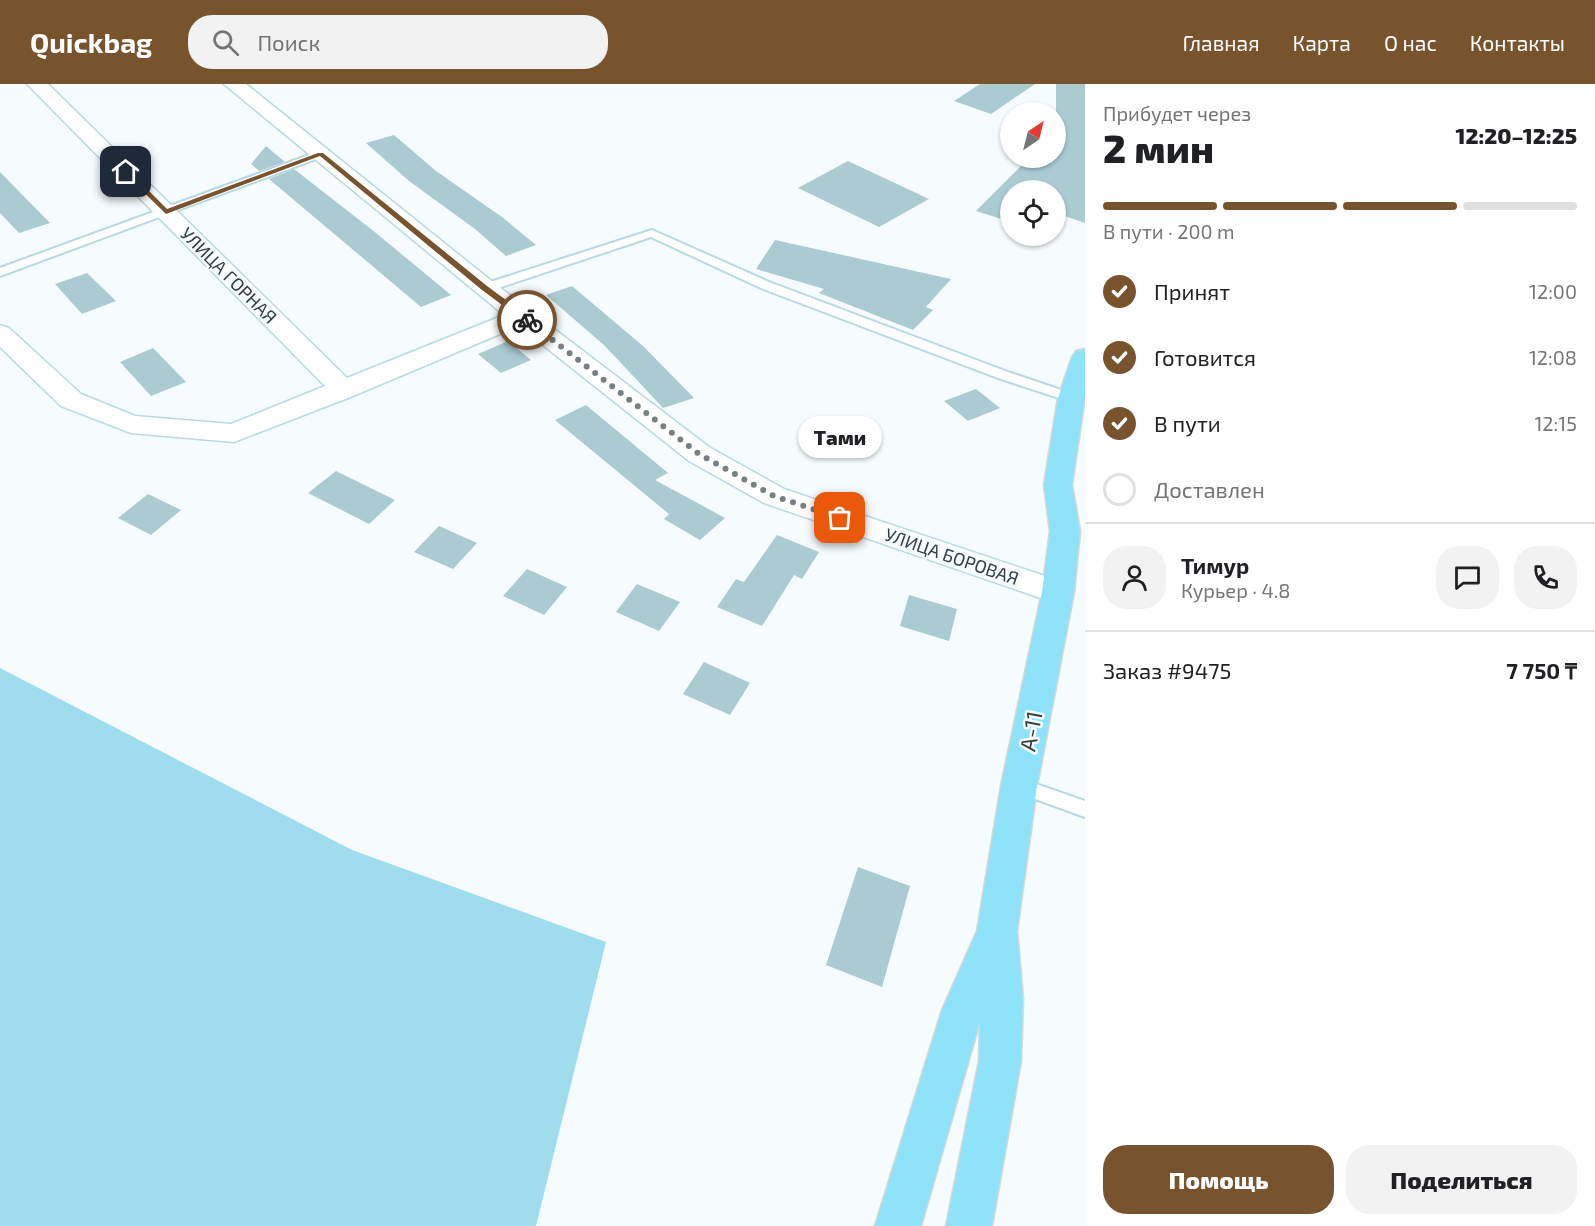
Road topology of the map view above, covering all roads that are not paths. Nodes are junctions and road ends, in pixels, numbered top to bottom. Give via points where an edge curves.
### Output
1 (37, 84) edge
2 (234, 84) edge
3 (320, 154) junction
4 (166, 212) junction
5 (0, 272) edge
6 (484, 288) junction
7 (522, 316) junction
8 (0, 333) edge
9 (1085, 357) edge
10 (344, 390) junction
11 (1071, 398) junction
12 (1085, 503) edge
13 (1065, 531) junction
14 (1058, 592) junction
15 (1019, 786) junction
16 (1085, 809) edge
17 (997, 931) junction
18 (898, 1226) edge
19 (969, 1226) edge

1 - 4 street, УЛИЦА ГОРНАЯ
2 - 3 street, УЛИЦА БОРОВАЯ
3 - 4 lane
3 - 6 street, УЛИЦА БОРОВАЯ
4 - 5 lane
4 - 10 street, УЛИЦА ГОРНАЯ
6 - 7 street, УЛИЦА БОРОВАЯ
6 - 11 lane via 652,233 765,285
7 - 10 street
7 - 14 street, УЛИЦА БОРОВАЯ via 699,454 774,496
8 - 10 street via 71,400 131,424 234,433
9 - 11 highway
11 - 13 highway via 1058,485
12 - 13 highway
13 - 14 highway, А-11
14 - 15 highway, А-11
15 - 16 lane
15 - 17 highway, А-11
17 - 18 highway, А-11 via 963,1010
17 - 19 highway, А-11 via 1002,999 1000,1061

